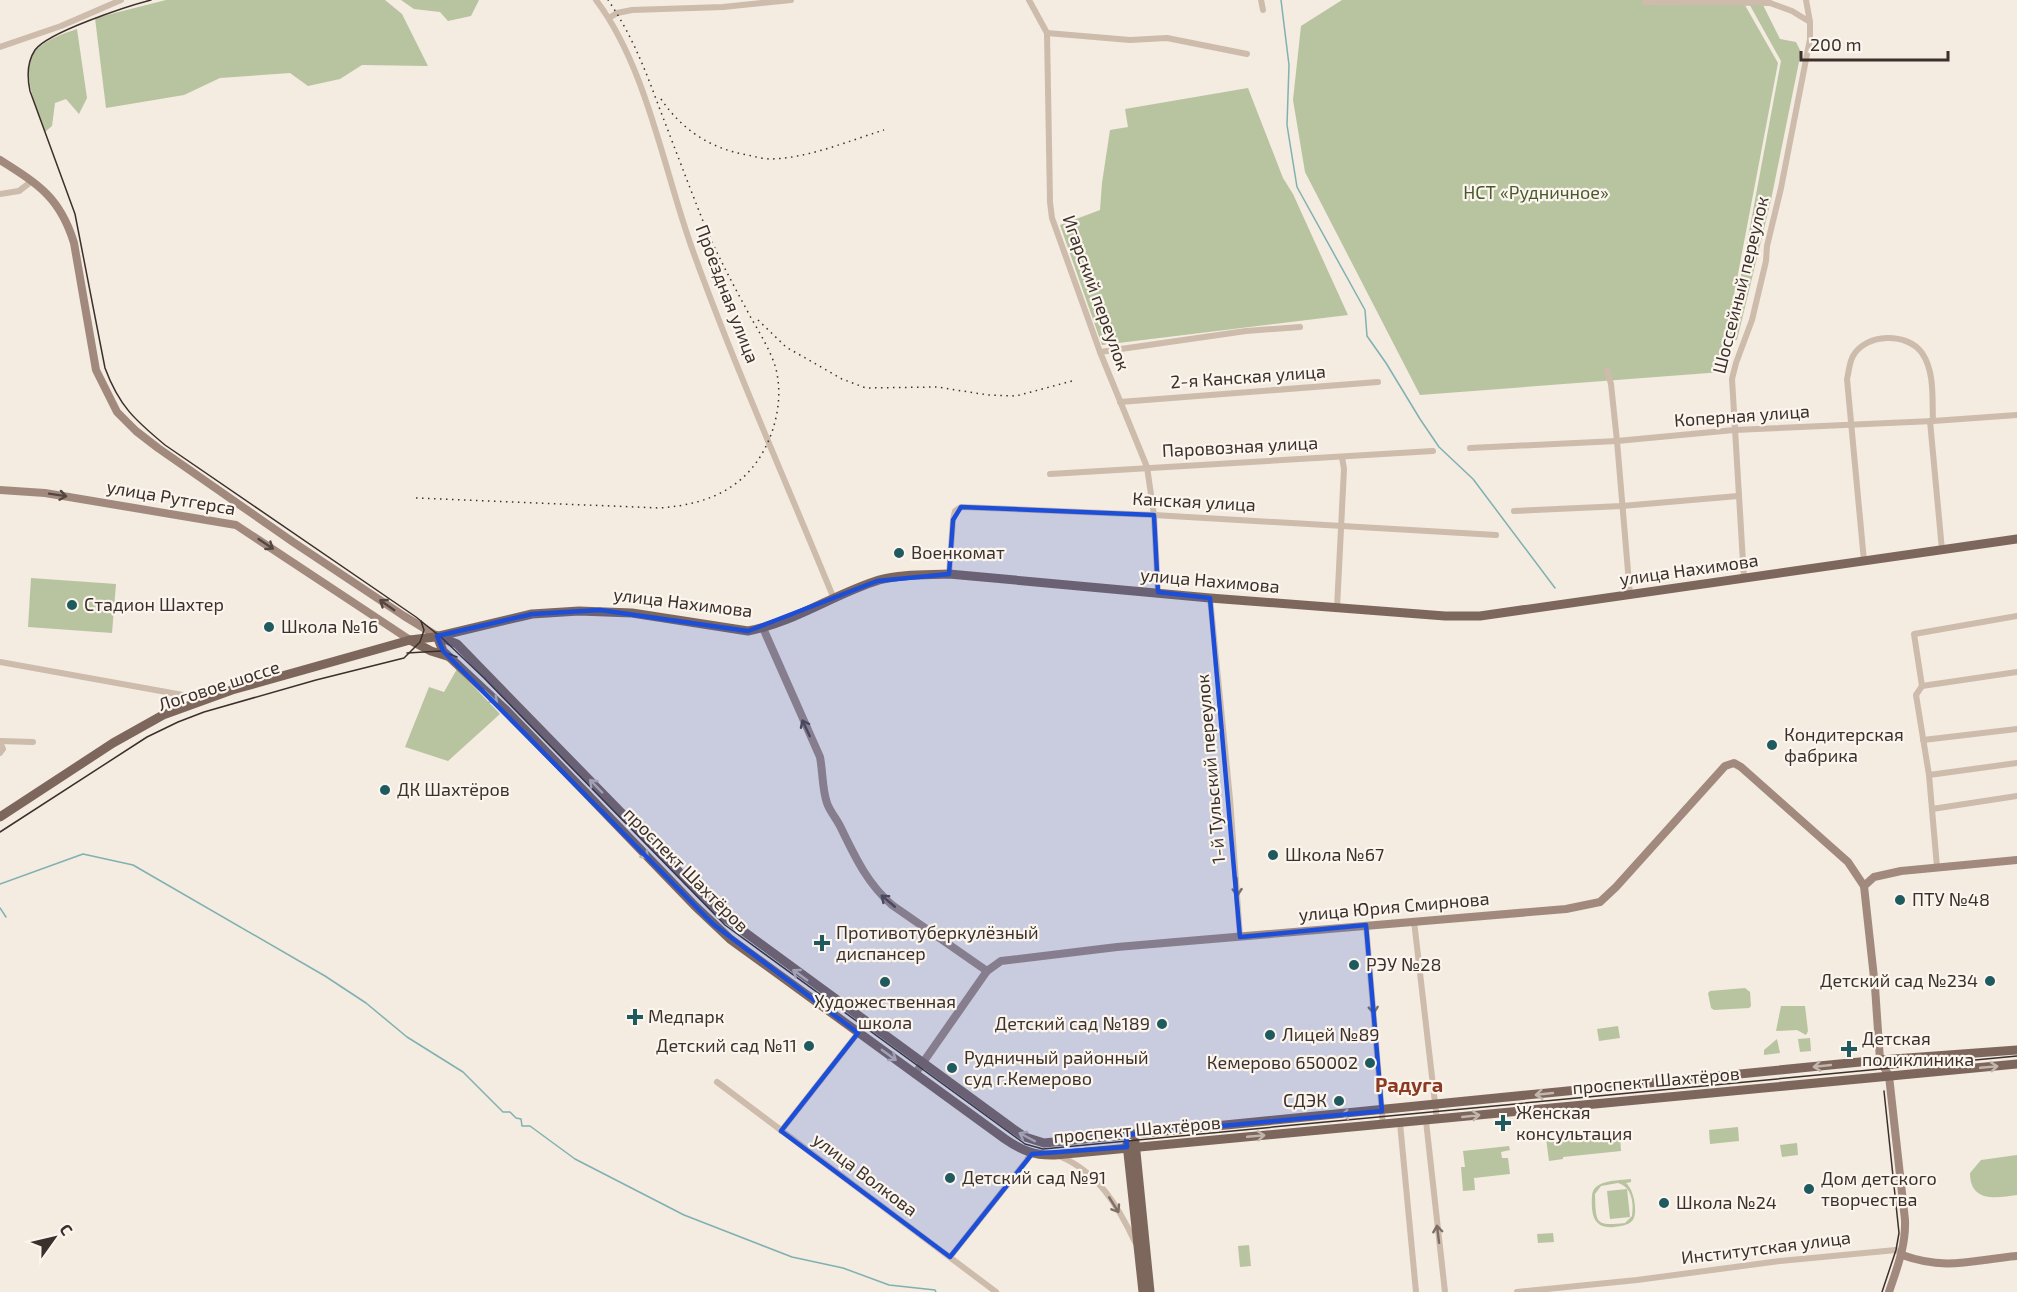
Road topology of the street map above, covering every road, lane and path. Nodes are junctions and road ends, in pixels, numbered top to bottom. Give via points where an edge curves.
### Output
1 (121, 0) edge
2 (596, 0) edge
3 (791, 0) edge
4 (1029, 0) edge
5 (1261, 0) edge
6 (1806, 0) edge
7 (1645, 2) dead end
8 (1263, 10) dead end
9 (609, 18) junction
10 (1810, 22) junction
11 (1047, 33) junction
12 (0, 47) edge
13 (1247, 54) dead end
14 (0, 160) edge
15 (32, 181) junction
16 (0, 194) edge
17 (1300, 327) dead end
18 (1100, 352) junction
19 (1607, 370) dead end
20 (1378, 382) dead end
21 (1120, 402) junction
22 (2017, 415) edge
23 (1931, 421) junction
24 (1850, 424) junction
25 (1734, 430) junction
26 (1617, 441) junction
27 (1470, 448) dead end
28 (1432, 451) dead end
29 (1342, 457) junction
30 (1147, 467) junction
31 (1050, 474) dead end
32 (0, 490) edge
33 (1738, 496) junction
34 (1622, 506) junction
35 (1514, 511) dead end
36 (250, 512) junction
37 (1154, 514) junction
38 (1340, 525) junction
39 (244, 529) junction
40 (1497, 536) dead end
41 (2017, 539) edge
42 (1942, 550) junction
43 (1864, 561) junction
44 (949, 574) junction
45 (1744, 579) junction
46 (1158, 592) junction
47 (1630, 595) junction
48 (1210, 598) junction
49 (834, 599) junction
50 (1336, 608) junction
51 (2017, 616) edge
52 (763, 628) junction
53 (436, 636) junction
54 (413, 642) junction
55 (449, 656) junction
56 (0, 662) edge
57 (2017, 672) edge
58 (1922, 686) junction
59 (183, 695) dead end
60 (2017, 729) edge
61 (1923, 740) junction
62 (0, 741) edge
63 (33, 742) dead end
64 (0, 753) edge
65 (2017, 763) edge
66 (1929, 775) junction
67 (2017, 796) edge
68 (1932, 809) junction
69 (0, 817) edge
70 (0, 823) edge
71 (2017, 860) edge
72 (1937, 867) junction
73 (1864, 886) junction
74 (1414, 921) junction
75 (1366, 925) junction
76 (1240, 937) junction
77 (987, 971) junction
78 (858, 1033) junction
79 (2017, 1050) edge
80 (1880, 1060) junction
81 (922, 1064) junction
82 (2017, 1064) edge
83 (915, 1074) junction
84 (1889, 1076) junction
85 (717, 1082) dead end
86 (1435, 1105) junction
87 (1382, 1111) junction
88 (1437, 1120) junction
89 (1426, 1121) junction
90 (1400, 1123) junction
91 (1383, 1125) junction
92 (781, 1131) junction
93 (1130, 1135) junction
94 (1131, 1147) junction
95 (1030, 1153) junction
96 (1055, 1155) junction
97 (1139, 1253) junction
98 (1902, 1255) junction
99 (2017, 1256) edge
100 (950, 1257) junction
101 (996, 1292) edge
102 (1143, 1292) edge
103 (1150, 1292) edge
104 (1416, 1292) edge
105 (1445, 1292) edge
106 (1517, 1292) edge
107 (1889, 1292) edge

1 - 12 street
2 - 9 street, Проездная улица
3 - 9 street via 632,10
4 - 11 street, Игарский переулок
5 - 8 street
6 - 10 street, Шоссейный переулок
7 - 10 street via 1770,3
9 - 49 street, Проездная улица via 639,81 698,263
10 - 25 street, Шоссейный переулок via 1810,39 1766,261 1732,379
11 - 13 street via 1130,40 1167,38
11 - 18 street, Игарский переулок via 1052,218
14 - 15 street, улица Рутгерса
15 - 16 street via 19,191
15 - 36 street, улица Рутгерса via 50,195 69,227 96,370 117,412 158,448
17 - 18 street
18 - 21 street, Игарский переулок
19 - 26 street
20 - 21 street, 2-я Канская улица
21 - 30 street, Игарский переулок
22 - 23 street, Коперная улица
23 - 24 street, Коперная улица
23 - 24 street via 1930,370 1921,352 1897,338 1887,337 1870,342 1853,356 1847,379
23 - 42 street
24 - 25 street, Коперная улица
24 - 43 street
25 - 26 street, Коперная улица
25 - 33 street, Шоссейный переулок
26 - 27 street, Коперная улица
26 - 34 street
28 - 29 street, Паровозная улица
29 - 30 street, Паровозная улица
29 - 38 street
30 - 31 street, Паровозная улица
30 - 37 street, Игарский переулок
32 -> 39 street, улица Рутгерса via 45,493
33 - 34 street
33 - 45 street, Шоссейный переулок
34 - 35 street
34 - 47 street
36 - 39 street
53 -> 36 street, улица Рутгерса
37 - 38 street, Канская улица
37 - 44 street, Канская улица via 961,507 952,520
37 - 46 street, Игарский переулок
38 - 40 street, Канская улица
38 - 50 street
39 -> 54 street, улица Рутгерса
41 - 42 main road, улица Нахимова
42 - 43 main road, улица Нахимова
43 - 45 main road, улица Нахимова
44 - 46 main road, улица Нахимова
44 - 49 main road, улица Нахимова via 889,578
45 - 47 main road, улица Нахимова
46 - 48 main road, улица Нахимова
47 - 50 main road, улица Нахимова via 1480,616
48 - 50 main road, улица Нахимова
48 -> 76 street, 1-й Тульский переулок
49 - 52 main road, улица Нахимова
51 - 58 street via 1914,634
52 - 53 main road, улица Нахимова via 748,631 590,610 532,614
77 -> 52 street via 892,904 863,872 828,806 820,757
53 - 54 main road, улица Нахимова
53 - 55 main road
81 -> 53 main road, проспект Шахтёров via 720,915 457,644
54 - 55 main road, проспект Шахтёров
54 - 69 main road, Логовое шоссе via 232,690 163,715
54 - 70 main road, Логовое шоссе via 166,719
55 -> 78 main road, проспект Шахтёров via 713,924
56 - 59 street
57 - 58 street
58 - 61 street via 1916,695
60 - 61 street
61 - 66 street
62 - 63 street
62 - 64 street
65 - 66 street
66 - 68 street
67 - 68 street
68 - 72 street
71 - 72 street
72 - 73 street via 1880,875
73 - 74 street, улица Юрия Смирнова via 1839,853 1734,763 1725,766 1600,902 1566,909
73 - 80 street
74 - 75 street, улица Юрия Смирнова
74 - 86 street
75 - 76 street, улица Юрия Смирнова
75 -> 87 street
76 - 77 street, улица Юрия Смирнова via 1008,960 997,962
77 - 81 street
78 -> 83 main road, проспект Шахтёров
78 - 92 street
79 - 80 main road, проспект Шахтёров
80 - 84 street
80 -> 86 main road, проспект Шахтёров
81 - 83 street
93 -> 81 main road, проспект Шахтёров via 1036,1142
84 -> 82 main road, проспект Шахтёров
83 - 95 main road, проспект Шахтёров
88 -> 84 main road, проспект Шахтёров
84 - 98 street via 1905,1220
85 - 92 street, улица Волкова
86 - 87 main road, проспект Шахтёров
86 - 88 street
87 - 91 street
87 -> 93 main road, проспект Шахтёров
88 - 89 main road, проспект Шахтёров
89 - 90 main road, проспект Шахтёров
105 -> 89 street
90 - 91 main road, проспект Шахтёров
90 - 104 street
94 -> 91 main road, проспект Шахтёров
92 - 100 street, улица Волкова
93 - 94 main road
94 - 96 main road, проспект Шахтёров
94 - 97 main road
94 - 103 main road
95 - 96 main road, проспект Шахтёров
95 - 100 street
96 -> 97 street via 1077,1164 1100,1183
97 - 102 main road
98 - 99 street, Институтская улица via 1934,1264
98 - 106 street, Институтская улица via 1896,1250 1780,1261
98 - 107 street
100 - 101 street, улица Волкова

